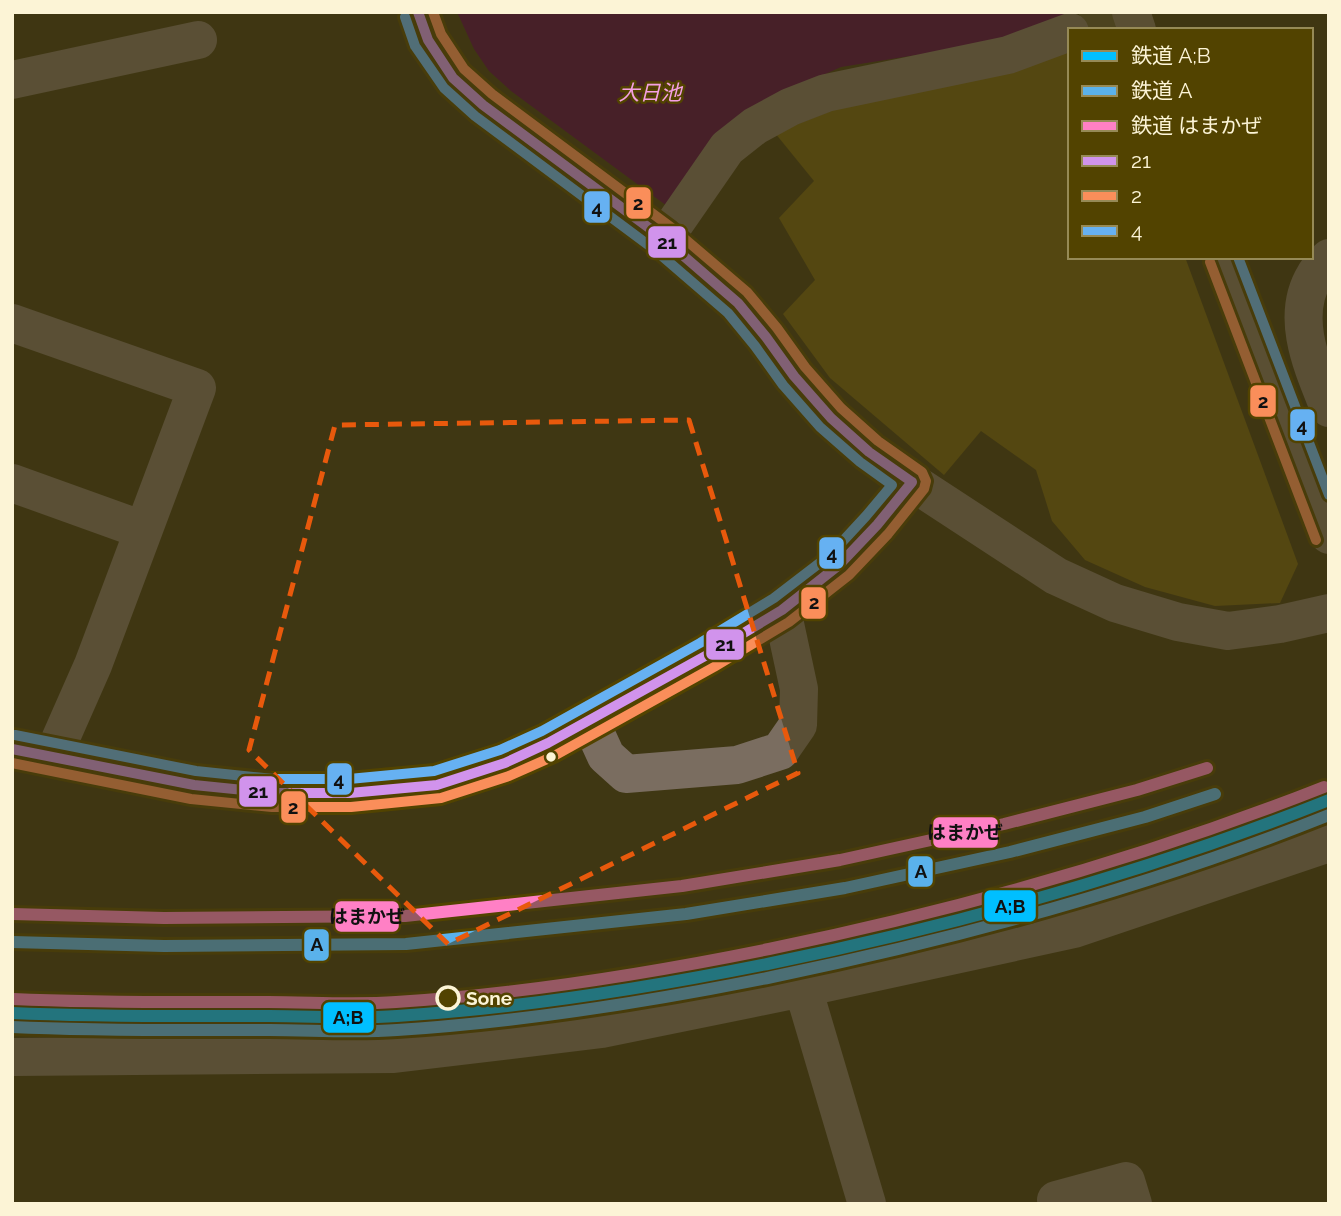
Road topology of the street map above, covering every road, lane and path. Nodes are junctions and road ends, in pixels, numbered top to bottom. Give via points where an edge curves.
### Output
1 (418, 12) edge
2 (1068, 32) edge
3 (198, 40) dead end
4 (12, 80) edge
5 (664, 239) junction
6 (1329, 258) edge
7 (1224, 259) edge
8 (12, 323) edge
9 (1329, 408) edge
10 (912, 482) junction
11 (12, 483) edge
12 (143, 530) junction
13 (1329, 535) edge
14 (782, 610) junction
15 (1329, 613) edge
16 (590, 721) junction
17 (12, 750) edge
18 (52, 758) junction
19 (1329, 843) edge
20 (803, 988) junction
21 (12, 1058) edge
22 (867, 1204) edge
23 (1057, 1204) edge
24 (1133, 1204) edge

1 - 5 main road via 428,40 453,78
2 - 5 street via 1008,55 826,93 790,107 727,148
3 - 4 street
5 - 10 main road via 738,303 831,418
6 - 9 street via 1314,276 1305,298 1304,329
7 - 13 main road
8 - 12 street via 197,388
10 - 14 street via 839,565
10 - 15 street via 1056,576 1153,615 1228,631
11 - 12 street
12 - 18 street via 93,665
14 - 16 street
14 - 16 street via 799,689 797,725 780,751 737,765 626,774 606,756
16 - 18 street via 505,763 437,785 350,793 272,793 194,785
17 - 18 street
19 - 20 street via 1074,929
20 - 21 street via 602,1029 394,1054
20 - 22 street
23 - 24 street via 1056,1200 1126,1181

